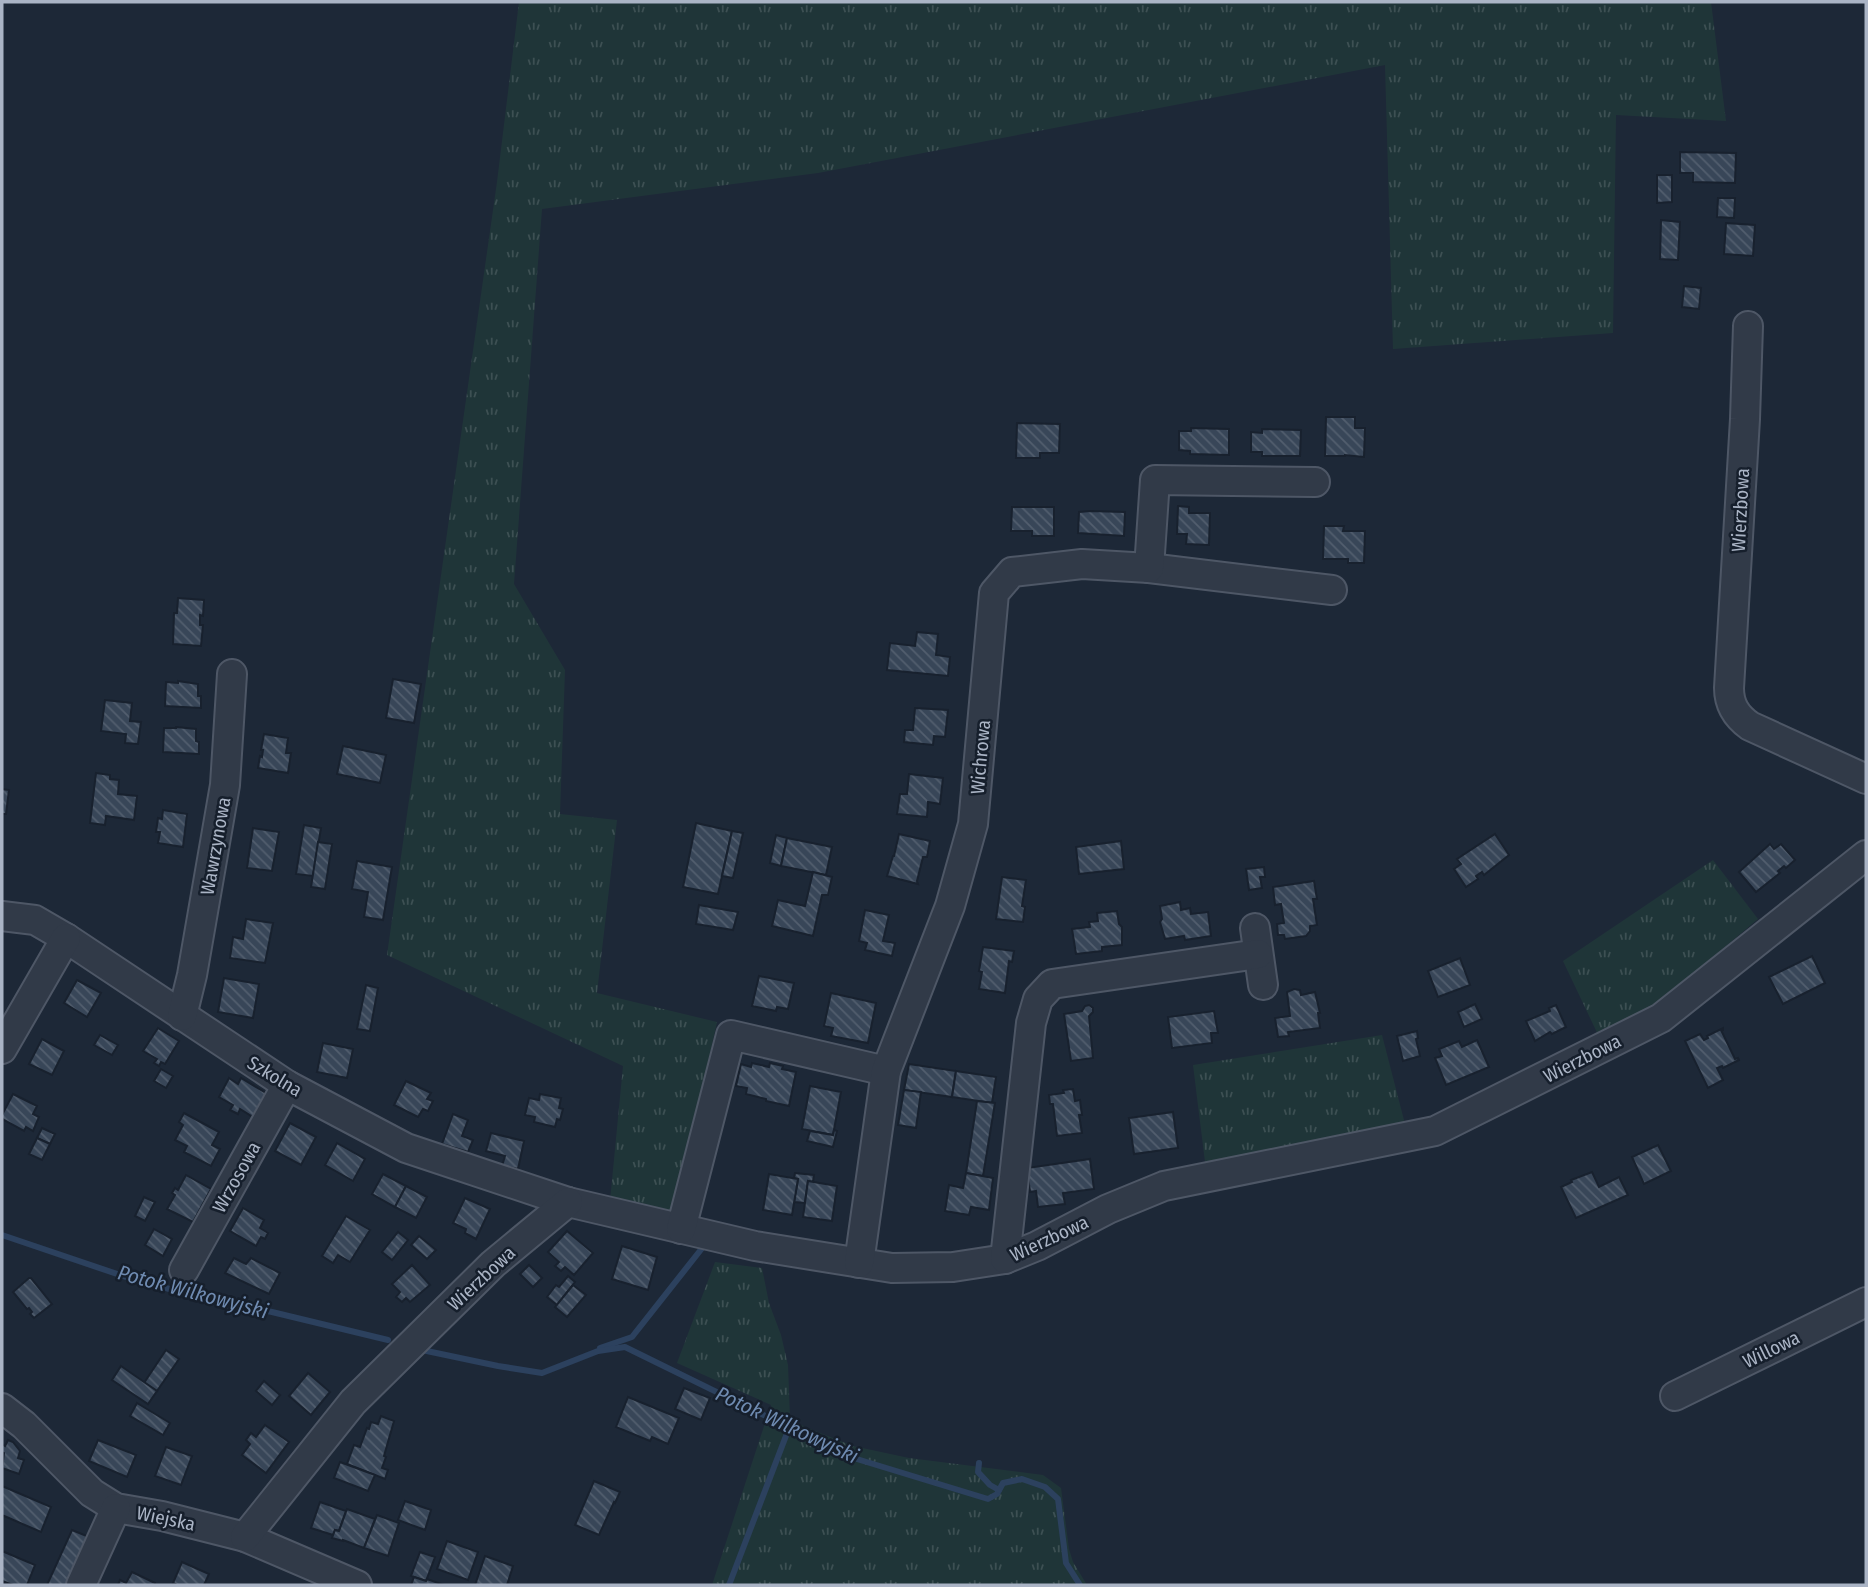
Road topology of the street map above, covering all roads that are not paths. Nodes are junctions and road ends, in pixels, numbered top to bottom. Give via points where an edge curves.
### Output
1 (1748, 326) dead end
2 (1315, 482) dead end
3 (1149, 568) junction
4 (1332, 590) dead end
5 (232, 674) dead end
6 (1866, 779) edge
7 (1866, 855) edge
8 (2, 916) edge
9 (66, 938) junction
10 (1263, 985) dead end
11 (182, 1016) junction
12 (2, 1049) edge
13 (886, 1070) junction
14 (287, 1085) junction
15 (568, 1202) junction
16 (681, 1229) junction
17 (1005, 1259) junction
18 (859, 1263) junction
19 (184, 1270) dead end
20 (1866, 1302) edge
21 (1675, 1396) dead end
22 (2, 1408) edge
23 (116, 1508) junction
24 (246, 1537) junction
25 (81, 1585) edge
26 (357, 1585) edge

1 - 6 street, Wierzbowa via 1731,702 1750,726
2 - 3 street via 1155,480
3 - 4 street, Wichrowa
3 - 13 street, Wichrowa via 1082,564 1012,572 994,593 973,824 950,906
5 - 11 street, Wawrzynowa via 225,785
7 - 17 street, Wierzbowa via 1661,1018 1435,1131 1164,1186
8 - 9 street, Szkolna via 35,920
9 - 11 street, Szkolna
9 - 12 street
10 - 17 street via 1256,941 1052,984 1038,999 1031,1023
11 - 14 street, Szkolna
13 - 16 street via 732,1035
13 - 18 street, Wichrowa
14 - 15 street, Szkolna via 406,1148
14 - 19 street, Wrzosowa
15 - 16 street, Wierzbowa
15 - 24 street, Wierzbowa via 492,1264 353,1402
16 - 18 street, Wierzbowa
17 - 18 street, Wierzbowa via 953,1267 892,1268
20 - 21 street, Willowa
22 - 23 street, Wiejska via 92,1493
23 - 24 street, Wiejska
23 - 25 street
24 - 26 street, Wiejska

